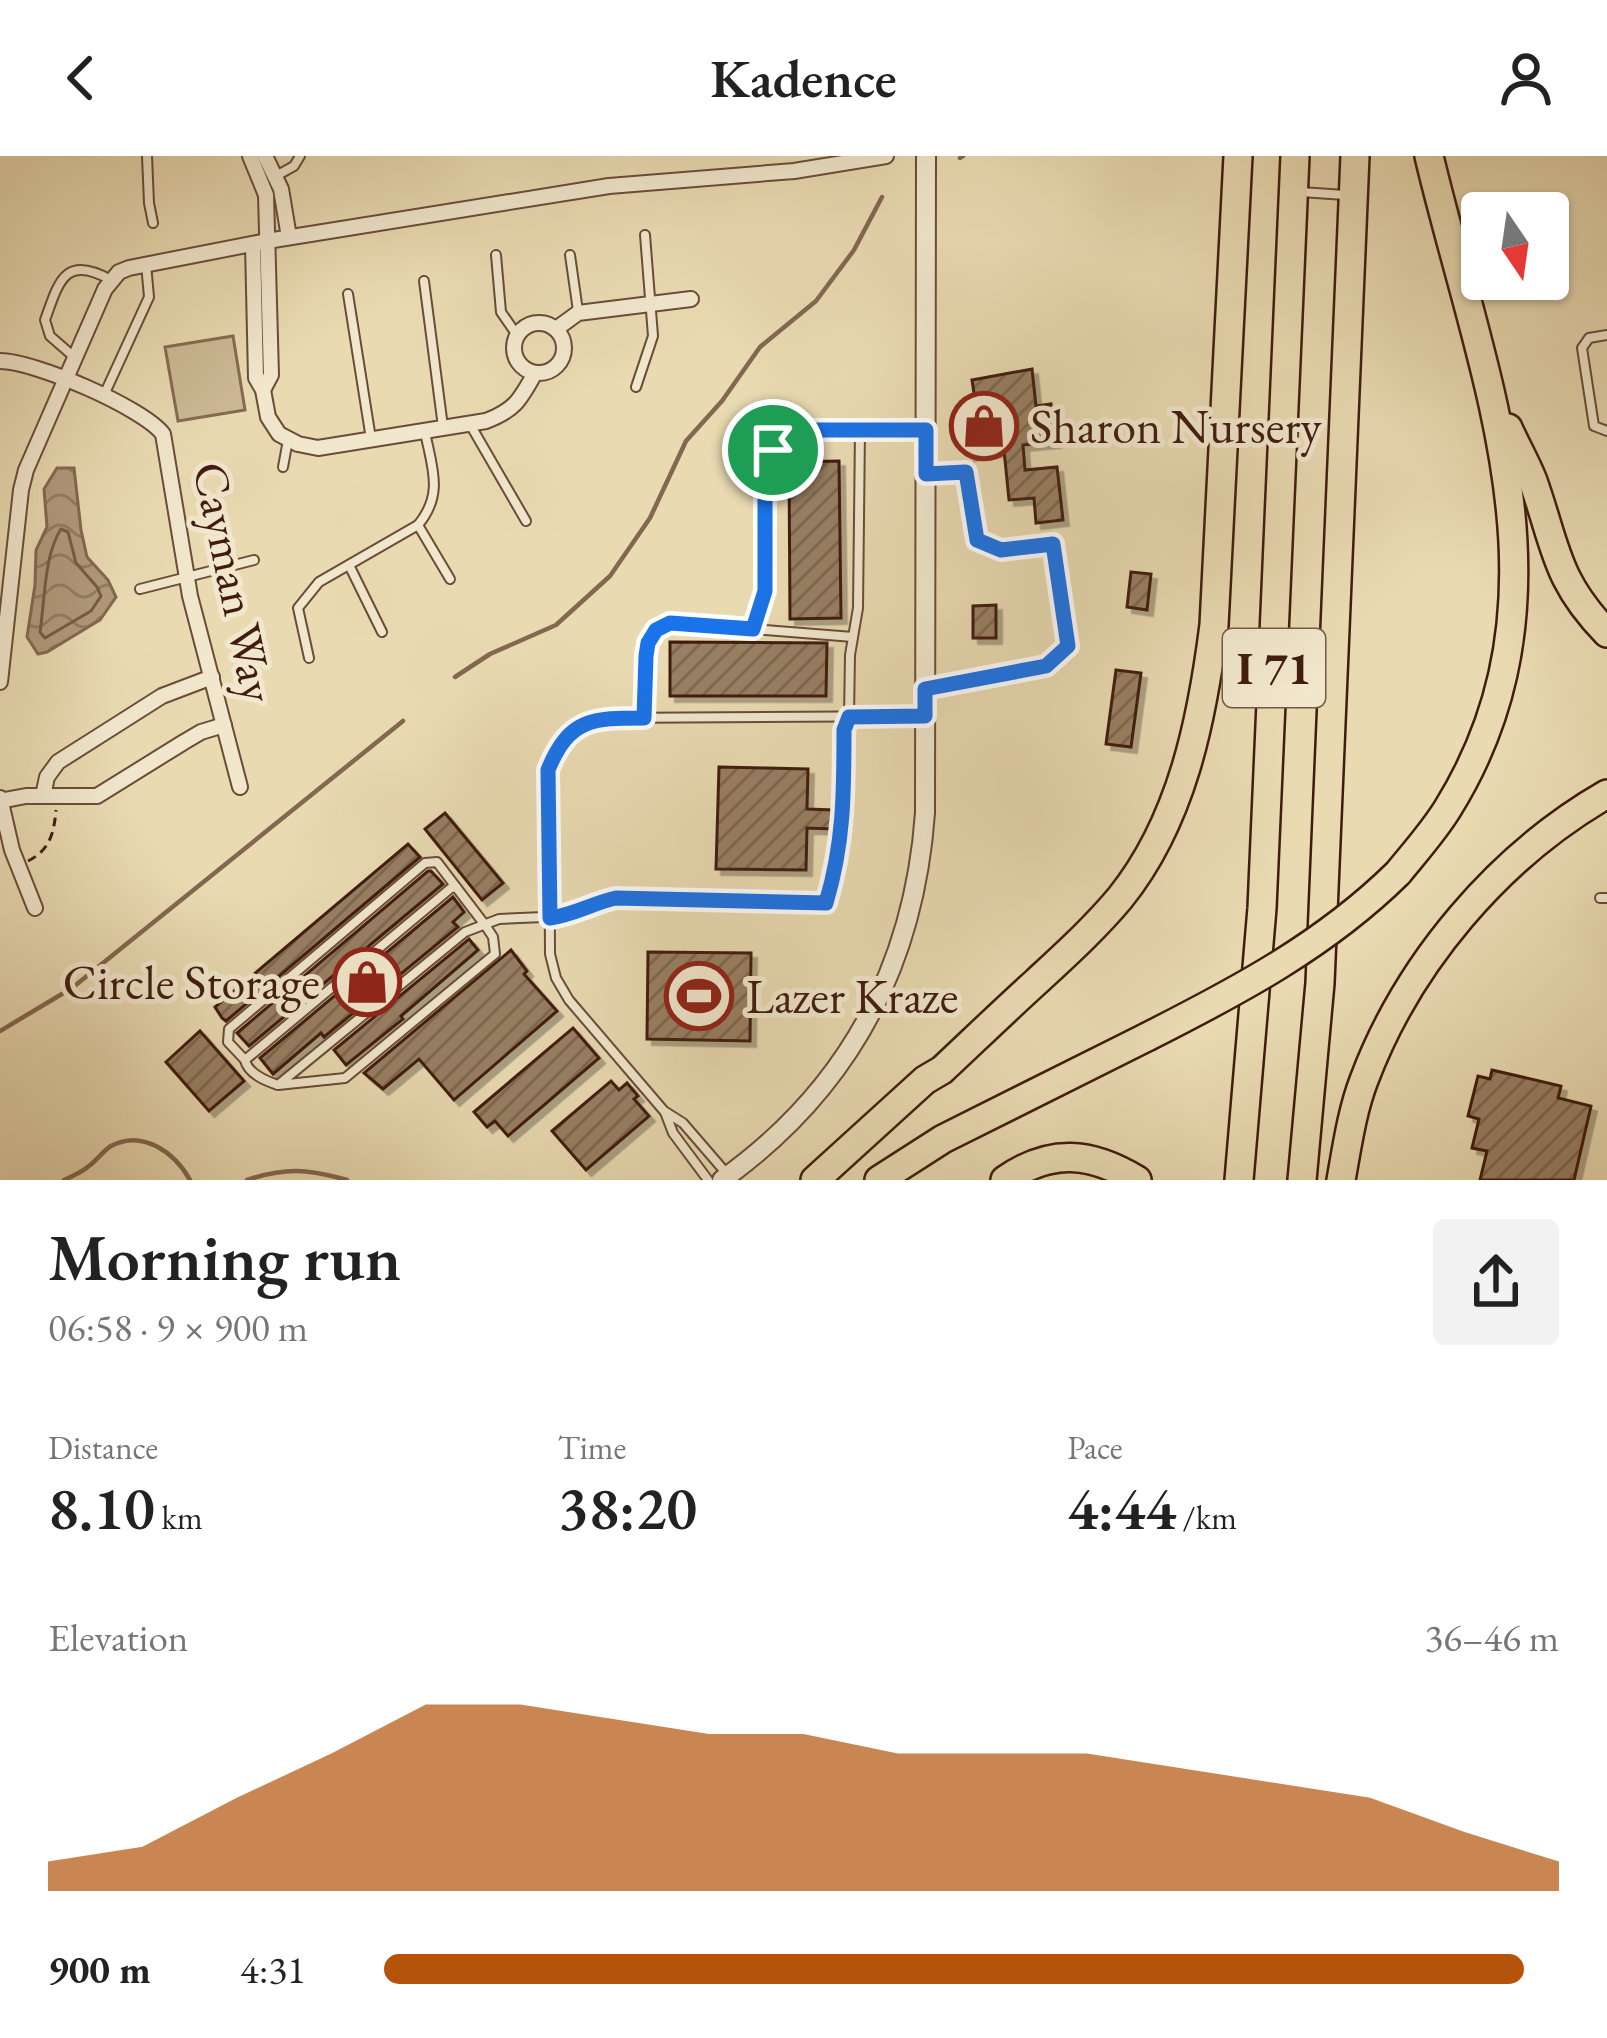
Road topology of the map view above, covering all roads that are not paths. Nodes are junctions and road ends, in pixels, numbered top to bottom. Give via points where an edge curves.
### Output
1 (147, 156) edge
2 (250, 156) edge
3 (266, 156) edge
4 (300, 156) edge
5 (886, 156) edge
6 (926, 156) edge
7 (1238, 156) edge
8 (1295, 156) edge
9 (1354, 156) edge
10 (1429, 156) edge
11 (276, 176) junction
12 (1294, 192) junction
13 (1353, 196) junction
14 (153, 223) dead end
15 (645, 235) dead end
16 (289, 237) junction
17 (260, 242) junction
18 (496, 255) dead end
19 (570, 256) dead end
20 (146, 264) junction
21 (111, 280) junction
22 (424, 281) dead end
23 (348, 294) dead end
24 (691, 299) dead end
25 (652, 305) junction
26 (578, 313) junction
27 (556, 329) junction
28 (518, 335) junction
29 (1607, 335) edge
30 (74, 356) junction
31 (0, 361) edge
32 (536, 373) junction
33 (64, 380) junction
34 (636, 387) dead end
35 (1489, 387) junction
36 (104, 397) junction
37 (471, 424) junction
38 (443, 429) junction
39 (860, 430) junction
40 (926, 430) junction
41 (1607, 431) edge
42 (425, 432) junction
43 (288, 440) junction
44 (371, 441) junction
45 (283, 467) dead end
46 (926, 474) junction
47 (526, 520) dead end
48 (418, 525) junction
49 (254, 560) dead end
50 (349, 565) junction
51 (186, 577) junction
52 (450, 579) dead end
53 (140, 589) dead end
54 (753, 629) junction
55 (382, 632) dead end
56 (1607, 633) edge
57 (853, 637) junction
58 (309, 658) dead end
59 (212, 677) junction
60 (0, 682) edge
61 (925, 689) junction
62 (925, 716) junction
63 (849, 717) junction
64 (644, 718) junction
65 (224, 725) junction
66 (240, 788) dead end
67 (1607, 794) edge
68 (50, 796) junction
69 (0, 800) edge
70 (456, 886) junction
71 (35, 908) dead end
72 (550, 918) junction
73 (485, 925) junction
74 (245, 1060) junction
75 (278, 1084) junction
76 (664, 1111) junction
77 (719, 1178) edge
78 (815, 1180) edge
79 (879, 1180) edge
80 (1005, 1180) edge
81 (1138, 1180) edge
82 (1239, 1180) edge
83 (1302, 1180) edge
84 (1341, 1180) edge

1 - 14 lane
2 - 17 street via 266,196
3 - 11 street
4 - 11 lane
5 - 16 street via 609,186
6 - 40 street
7 - 78 highway via 1214,625 1195,737 1174,801 1133,879 1089,933
8 - 12 highway, I 71
9 - 13 highway, I 71
10 - 35 highway
11 - 16 street
12 - 13 lane
12 - 82 highway, I 71 via 1262,908
13 - 83 highway, I 71 via 1320,983
15 - 25 lane
16 - 17 street
17 - 20 street
17 - 43 street via 271,375 262,390 273,426
18 - 28 lane via 501,312
19 - 26 lane
20 - 21 street
20 - 36 lane via 149,297
21 - 30 street
21 - 30 lane via 90,268 60,280 45,320 50,336
22 - 38 lane
23 - 44 lane
24 - 25 street
25 - 26 street
25 - 34 lane via 653,336
26 - 27 street
27 - 28 street via 536,322
27 - 32 street via 562,360
28 - 32 street via 516,358
29 - 41 lane via 1582,348 1594,426
30 - 33 street
31 - 33 street, Cayman Way
32 - 37 street via 506,414
33 - 36 street, Cayman Way
33 - 60 street via 21,490
35 - 56 highway via 1532,479 1563,576
35 - 79 highway, bridge via 1514,535 1512,631 1499,692 1449,807 1398,873 1310,946
36 - 51 street, Cayman Way via 163,434
37 - 38 street
37 - 47 lane
38 - 42 street
39 - 40 lane
39 - 54 lane via 803,430 773,450 765,469 765,591
39 - 57 lane
40 - 46 street
42 - 44 street
42 - 48 lane via 436,491
43 - 44 street via 318,448
43 - 45 lane
46 - 61 street
46 - 61 lane via 966,472 977,540 1001,550 1053,544 1068,646 1046,666
48 - 50 lane
48 - 52 lane
49 - 51 lane
50 - 55 lane
50 - 58 lane via 298,608
51 - 53 lane
51 - 59 street, Cayman Way
54 - 57 lane
54 - 64 lane via 670,623 656,630 646,656
57 - 63 lane
59 - 65 street, Cayman Way
59 - 68 street via 162,696 58,762 47,777
61 - 62 street
62 - 63 lane
62 - 77 street via 923,843 887,981 823,1085 783,1132
63 - 64 lane
63 - 72 lane via 842,831 826,903 616,898
64 - 72 lane via 575,728 556,750 548,770
65 - 66 street, Cayman Way
65 - 68 street via 97,796
67 - 84 highway via 1495,880 1423,968 1362,1084
68 - 69 street
69 - 71 street
70 - 73 lane
70 - 74 lane
70 - 74 lane via 437,862 425,863 229,1029 228,1042
72 - 73 lane
72 - 76 lane via 556,978
73 - 75 lane via 446,946
73 - 75 lane via 495,954 345,1078
74 - 75 lane
76 - 77 lane
76 - 77 lane via 673,1133
80 - 81 highway via 1056,1157 1084,1157

